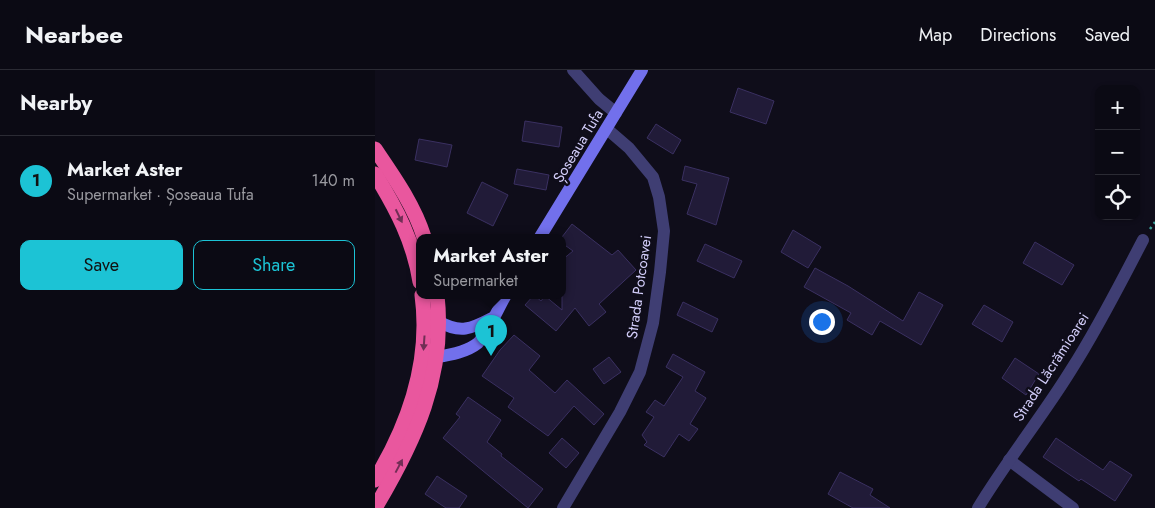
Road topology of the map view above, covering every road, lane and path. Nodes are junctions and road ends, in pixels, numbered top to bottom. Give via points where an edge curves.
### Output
1 (573, 70) edge
2 (642, 70) edge
3 (616, 113) junction
4 (607, 129) junction
5 (375, 149) edge
6 (375, 174) edge
7 (423, 234) edge
8 (542, 234) edge
9 (1143, 240) dead end
10 (416, 264) edge
11 (421, 299) edge
12 (437, 299) edge
13 (504, 299) edge
14 (493, 318) junction
15 (438, 321) junction
16 (437, 357) junction
17 (1009, 460) junction
18 (375, 480) edge
19 (375, 508) edge
20 (563, 508) edge
21 (978, 508) edge
22 (1073, 508) edge

1 - 3 street
2 - 3 main road, Șoseaua Tufa
3 - 4 main road, Șoseaua Tufa
4 - 8 main road, Șoseaua Tufa
4 - 20 street, Strada Potcoavei via 629,148 653,177 664,231 660,272 653,323 640,372
5 - 7 highway via 398,183
6 -> 10 highway via 404,226
9 - 17 street, Strada Lăcrămioarei via 1071,371
11 -> 18 highway via 423,356 417,383 394,446
12 - 15 highway
13 - 14 main road
14 - 15 main road via 474,328 461,330
14 - 16 main road via 478,343
15 - 16 highway
19 -> 16 highway via 409,447
17 - 21 street, Strada Lăcrămioarei
17 - 22 street

